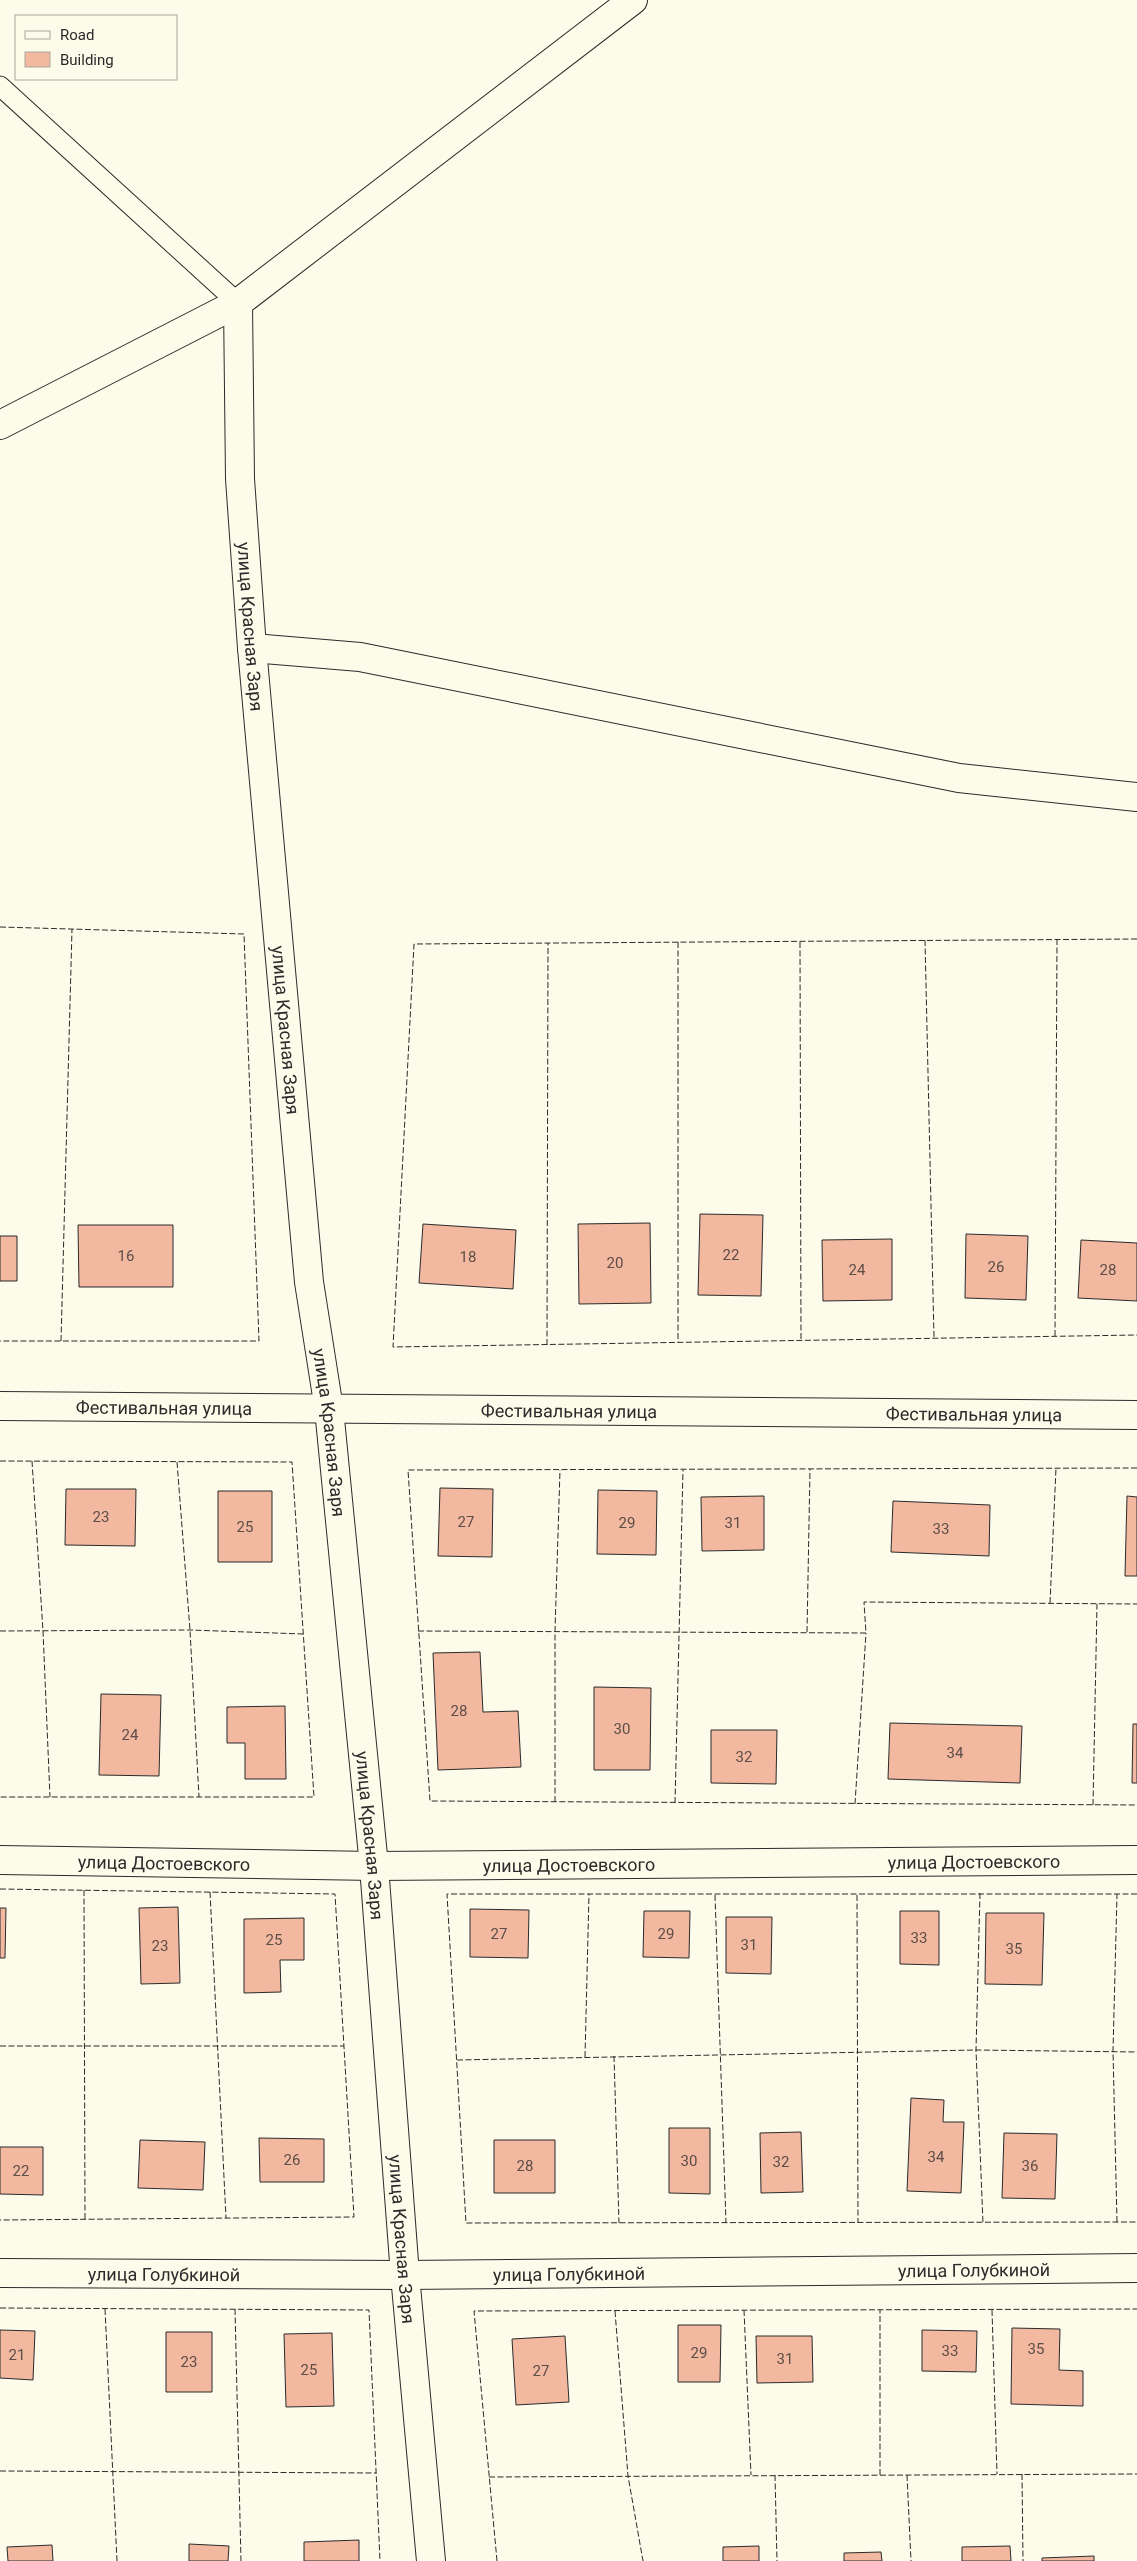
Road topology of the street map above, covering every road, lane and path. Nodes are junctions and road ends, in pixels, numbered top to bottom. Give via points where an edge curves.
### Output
1 (633, 0) edge
2 (0, 86) edge
3 (238, 303) junction
4 (0, 425) edge
5 (252, 648) junction
6 (1137, 797) edge
7 (0, 1406) edge
8 (329, 1409) junction
9 (1137, 1416) edge
10 (0, 1860) edge
11 (1137, 1860) edge
12 (374, 1866) junction
13 (1137, 2268) edge
14 (0, 2272) edge
15 (405, 2275) junction
16 (432, 2561) edge

1 - 3 street
2 - 3 lane
3 - 4 street
3 - 5 street, улица Красная Заря via 240,478
5 - 6 street via 360,656 959,778
5 - 8 street, улица Красная Заря via 309,1282
7 - 8 street, Фестивальная улица
8 - 9 street, Фестивальная улица
8 - 12 street, улица Красная Заря
10 - 12 street, улица Достоевского
11 - 12 street, улица Достоевского
12 - 15 street, улица Красная Заря
13 - 15 street, улица Голубкиной
14 - 15 street, улица Голубкиной
15 - 16 street, улица Красная Заря

